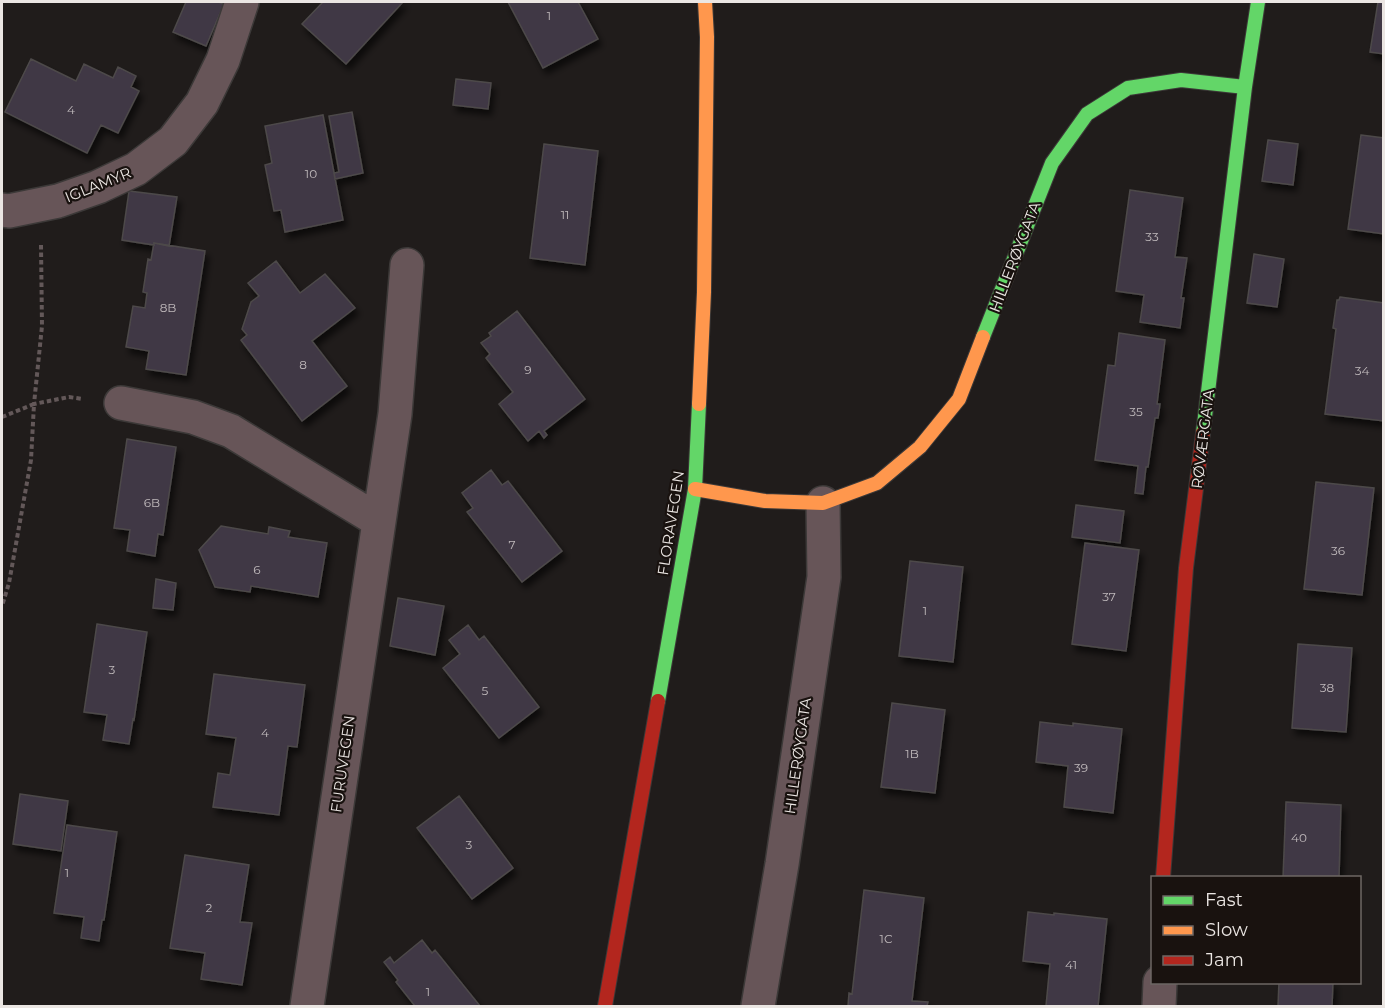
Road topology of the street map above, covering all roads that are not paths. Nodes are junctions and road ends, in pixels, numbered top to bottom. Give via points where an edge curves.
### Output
1 (242, 2) edge
2 (705, 2) edge
3 (1258, 2) edge
4 (1245, 87) junction
5 (2, 210) edge
6 (407, 265) dead end
7 (121, 403) road end
8 (695, 489) junction
9 (823, 503) junction
10 (379, 522) junction
11 (1163, 876) edge
12 (1160, 984) edge
13 (307, 1006) edge
14 (605, 1006) edge
15 (758, 1006) edge
16 (1159, 1006) edge

1 - 5 street, IGLAMYR via 223,60 202,103 173,141 136,169 98,187 58,201
2 - 8 street, FLORAVEGEN via 704,292
3 - 4 street, RØVÆRGATA
4 - 9 street, HILLERØYGATA via 1181,80 1128,88 1087,114 1052,163 959,399 920,447 877,483
4 - 11 street, RØVÆRGATA via 1186,568
6 - 10 street, FURUVEGEN via 395,414
7 - 10 street via 193,417 231,431
8 - 9 street, HILLERØYGATA via 765,501
8 - 14 street, FLORAVEGEN
9 - 15 street, HILLERØYGATA via 824,577
10 - 13 street, FURUVEGEN
12 - 16 street

